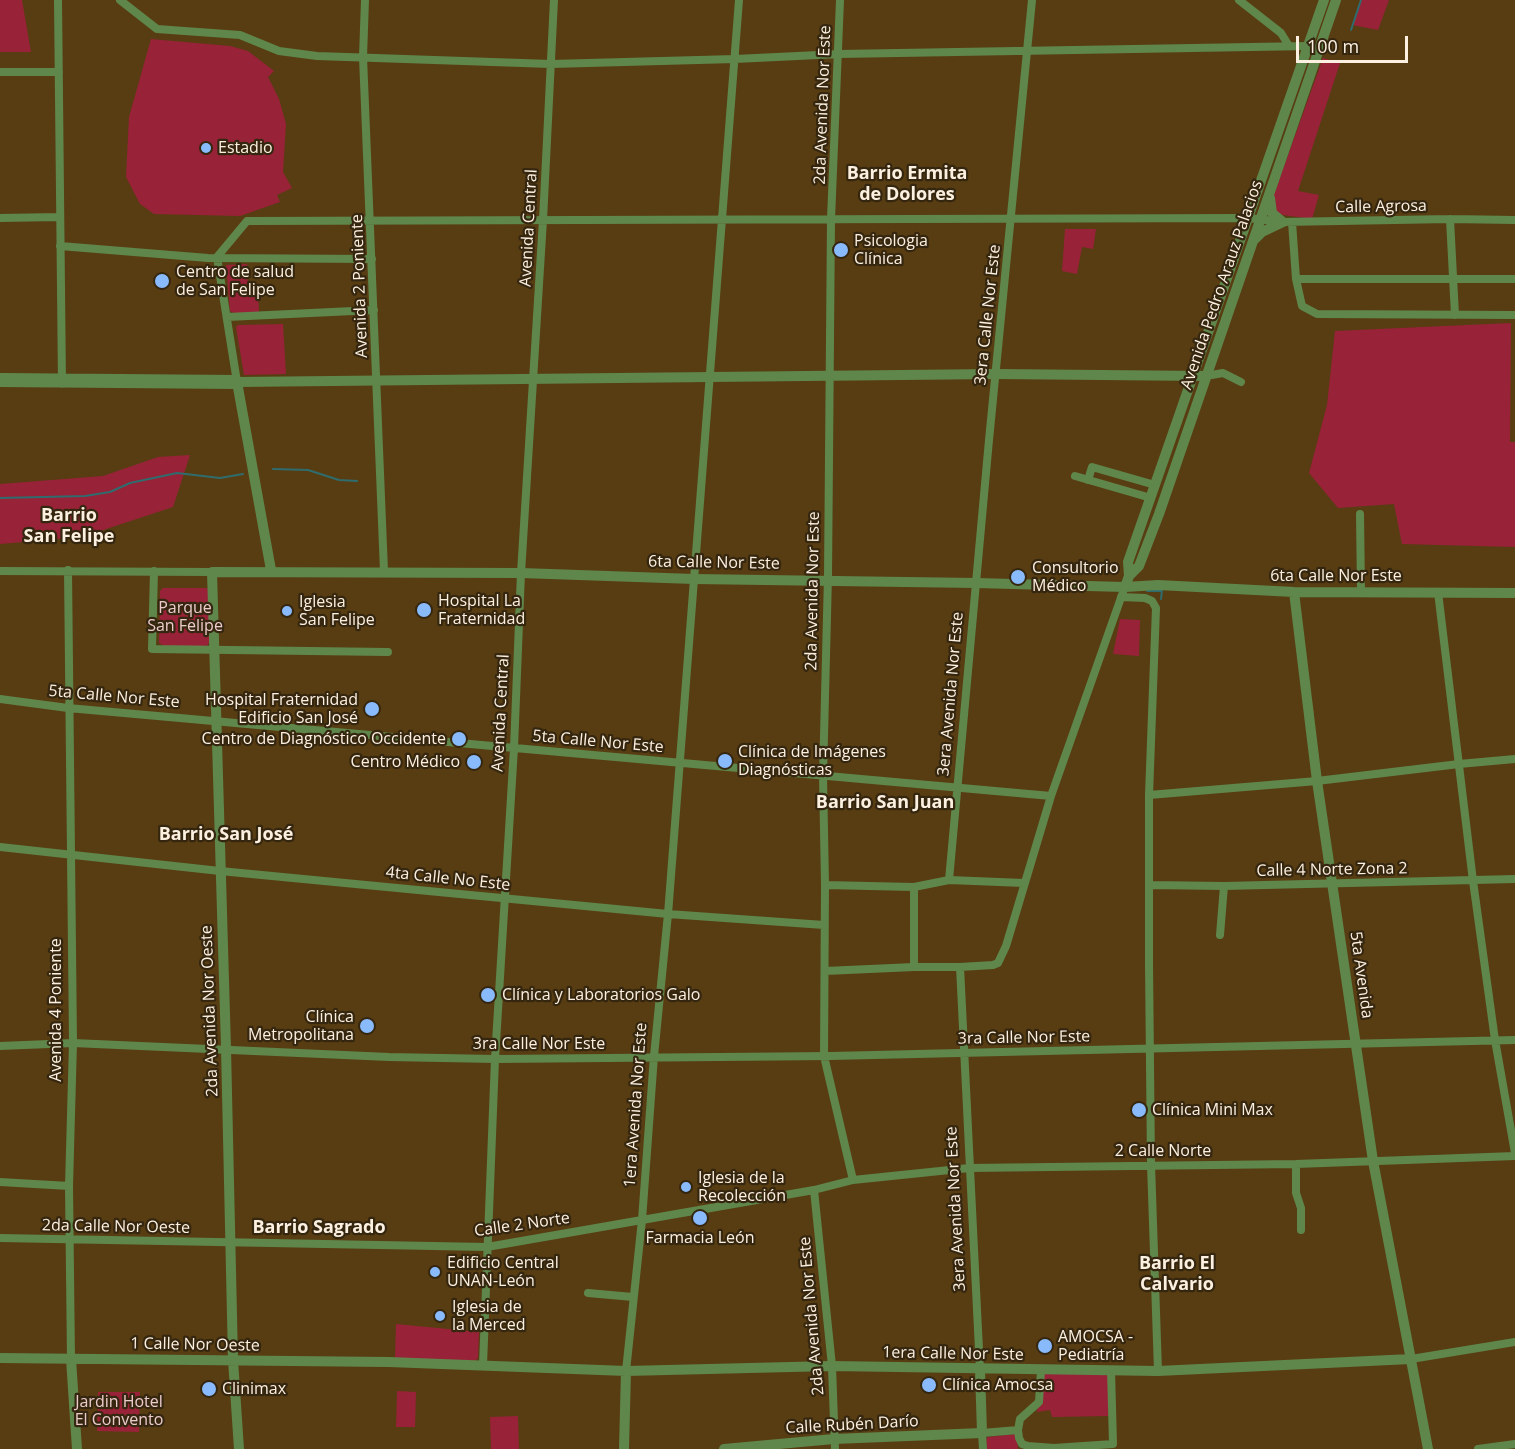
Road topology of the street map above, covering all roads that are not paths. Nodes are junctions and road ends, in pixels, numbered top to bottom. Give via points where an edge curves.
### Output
1 (58, 0) edge
2 (67, 0) edge
3 (120, 0) edge
4 (365, 0) edge
5 (554, 0) edge
6 (739, 0) edge
7 (840, 0) edge
8 (1032, 0) edge
9 (1239, 0) edge
10 (1324, 0) edge
11 (1336, 0) edge
12 (1321, 45) junction
13 (1289, 46) junction
14 (1308, 46) junction
15 (1027, 51) junction
16 (839, 54) junction
17 (363, 57) junction
18 (735, 59) junction
19 (551, 64) junction
20 (0, 72) edge
21 (59, 72) junction
22 (1270, 194) junction
23 (60, 217) junction
24 (0, 218) edge
25 (1248, 218) junction
26 (831, 219) junction
27 (1011, 219) junction
28 (1450, 219) junction
29 (371, 220) junction
30 (543, 220) junction
31 (723, 220) junction
32 (1515, 220) edge
33 (1261, 221) junction
34 (1288, 222) junction
35 (1254, 239) junction
36 (60, 246) junction
37 (217, 257) junction
38 (372, 259) junction
39 (1296, 279) junction
40 (1515, 279) edge
41 (1453, 280) junction
42 (1217, 305) junction
43 (1228, 309) junction
44 (374, 310) junction
45 (1455, 315) junction
46 (1515, 315) edge
47 (227, 317) junction
48 (996, 374) junction
49 (830, 375) junction
50 (1192, 375) junction
51 (1206, 375) junction
52 (0, 377) edge
53 (710, 377) junction
54 (533, 379) junction
55 (378, 380) junction
56 (62, 381) junction
57 (237, 382) junction
58 (1241, 382) dead end
59 (0, 383) edge
60 (1167, 449) junction
61 (1180, 454) junction
62 (1075, 476) dead end
63 (1088, 480) junction
64 (1155, 485) junction
65 (1149, 503) junction
66 (1159, 514) junction
67 (1360, 514) dead end
68 (68, 570) junction
69 (271, 570) junction
70 (0, 571) edge
71 (154, 571) junction
72 (384, 571) junction
73 (212, 572) junction
74 (521, 573) junction
75 (1129, 576) junction
76 (694, 579) junction
77 (828, 580) junction
78 (975, 583) junction
79 (1158, 585) junction
80 (1123, 592) junction
81 (1294, 592) junction
82 (1361, 592) junction
83 (1438, 592) junction
84 (1515, 592) edge
85 (214, 650) junction
86 (388, 652) dead end
87 (0, 699) edge
88 (68, 708) junction
89 (215, 720) junction
90 (514, 748) junction
91 (1515, 759) edge
92 (679, 763) junction
93 (1459, 764) junction
94 (823, 776) junction
95 (1317, 781) junction
96 (958, 788) junction
97 (1149, 795) junction
98 (1051, 796) junction
99 (0, 847) edge
100 (70, 854) junction
101 (220, 871) junction
102 (1515, 879) edge
103 (949, 880) junction
104 (1473, 881) junction
105 (1024, 883) junction
106 (1333, 883) junction
107 (825, 885) junction
108 (1150, 885) junction
109 (1224, 886) junction
110 (914, 887) junction
111 (505, 899) junction
112 (668, 914) junction
113 (824, 926) junction
114 (1220, 935) dead end
115 (915, 967) junction
116 (960, 967) junction
117 (825, 971) junction
118 (1495, 1040) junction
119 (1515, 1040) edge
120 (73, 1042) junction
121 (1355, 1044) junction
122 (0, 1046) edge
123 (226, 1048) junction
124 (1150, 1049) junction
125 (963, 1052) junction
126 (654, 1056) junction
127 (824, 1056) junction
128 (495, 1059) junction
129 (1515, 1155) edge
130 (1374, 1161) junction
131 (1151, 1164) junction
132 (1296, 1164) junction
133 (969, 1168) junction
134 (854, 1180) junction
135 (0, 1182) edge
136 (69, 1186) junction
137 (814, 1190) junction
138 (642, 1220) junction
139 (1301, 1230) dead end
140 (0, 1238) edge
141 (69, 1240) junction
142 (231, 1242) junction
143 (487, 1247) junction
144 (588, 1293) dead end
145 (633, 1297) junction
146 (1515, 1342) edge
147 (0, 1358) edge
148 (71, 1359) junction
149 (1412, 1359) junction
150 (233, 1360) junction
151 (389, 1362) joint
152 (483, 1365) junction
153 (832, 1366) junction
154 (980, 1370) junction
155 (1041, 1370) junction
156 (1111, 1370) junction
157 (626, 1371) junction
158 (1158, 1371) junction
159 (1018, 1430) junction
160 (982, 1433) junction
161 (834, 1444) edge
162 (1515, 1444) edge
163 (1064, 1448) edge
164 (77, 1449) edge
165 (239, 1449) edge
166 (624, 1449) edge
167 (731, 1449) edge
168 (983, 1449) edge
169 (1428, 1449) edge
170 (1478, 1449) edge

1 - 2 street
1 - 21 street
3 - 17 street via 157,29 240,35 279,51
4 - 17 street, Avenida 2 Poniente
5 - 19 street, Avenida Central
6 - 18 street
7 - 16 street, 2da Avenida Nor Este
8 - 15 street
9 - 13 street via 1281,33
10 - 14 street, Avenida Pedro Arauz Palacios
11 - 12 street, Avenida Pedro Arauz Palacios
12 - 14 street
12 - 22 street, Avenida Pedro Arauz Palacios
13 - 14 street
13 - 15 street
14 - 25 street, Avenida Pedro Arauz Palacios
15 - 16 street
15 - 27 street, 3era Calle Nor Este
16 - 18 street
16 - 26 street, 2da Avenida Nor Este
17 - 19 street
17 - 29 street, Avenida 2 Poniente
18 - 19 street
18 - 31 street
19 - 30 street, Avenida Central
20 - 21 street
21 - 23 street
22 - 33 street, Avenida Pedro Arauz Palacios
22 - 34 street via 1272,213
23 - 24 street
23 - 36 street
25 - 27 street, Calle Agrosa
25 - 33 street, Calle Agrosa
25 - 42 street, Avenida Pedro Arauz Palacios
26 - 27 street, Calle Agrosa
26 - 31 street, Calle Agrosa
26 - 49 street, 2da Avenida Nor Este
27 - 48 street, 3era Calle Nor Este
28 - 32 street, Calle Agrosa
28 - 34 street, Calle Agrosa
28 - 41 street
29 - 30 street, Calle Agrosa
29 - 37 street, Calle Agrosa via 247,221
29 - 38 street, Avenida 2 Poniente
30 - 31 street, Calle Agrosa
30 - 54 street, Avenida Central
31 - 53 street
33 - 34 street, Calle Agrosa
33 - 35 street, Avenida Pedro Arauz Palacios
34 - 35 street
34 - 39 street
35 - 43 street, Avenida Pedro Arauz Palacios
36 - 37 street
36 - 56 street
37 - 38 street
37 - 47 street
38 - 44 street, Avenida 2 Poniente
39 - 41 street
39 - 45 street via 1302,306 1317,314
40 - 41 street
41 - 45 street
42 - 43 street
42 - 50 street, Avenida Pedro Arauz Palacios
43 - 51 street, Avenida Pedro Arauz Palacios
44 - 47 street
44 - 55 street, Avenida 2 Poniente
45 - 46 street
47 - 57 street
48 - 49 street
48 - 50 street
48 - 78 street, 3era Calle Nor Este
49 - 53 street
49 - 77 street, 2da Avenida Nor Este
50 - 51 street
50 - 60 street, Avenida Pedro Arauz Palacios
51 - 58 street via 1223,373
51 - 61 street, Avenida Pedro Arauz Palacios
52 - 56 street
53 - 54 street
53 - 76 street
54 - 55 street
54 - 74 street, Avenida Central
55 - 57 street
55 - 72 street, Avenida 2 Poniente
56 - 57 street
56 - 59 street
57 - 69 street
60 - 61 street
60 - 64 street, Avenida Pedro Arauz Palacios
61 - 66 street, Avenida Pedro Arauz Palacios
62 - 63 street
63 - 64 street via 1092,468
63 - 65 street
64 - 65 street, Avenida Pedro Arauz Palacios
65 - 66 street
65 - 75 street, Avenida Pedro Arauz Palacios via 1128,562
66 - 75 street, Avenida Pedro Arauz Palacios via 1139,566
67 - 82 street
68 - 70 street
68 - 71 street
68 - 88 street, Avenida 4 Poniente
69 - 72 street, 6ta Calle Nor Este
69 - 73 street, 6ta Calle Nor Este
71 - 73 street
71 - 85 street via 152,648
72 - 74 street, 6ta Calle Nor Este
73 - 85 street, 2da Avenida Nor Oeste
74 - 76 street, 6ta Calle Nor Este
74 - 90 street, Avenida Central
75 - 79 street, 6ta Calle Nor Este
75 - 80 street, Avenida Pedro Arauz Palacios
76 - 77 street, 6ta Calle Nor Este
76 - 92 street
77 - 78 street, 6ta Calle Nor Este
77 - 94 street, 2da Avenida Nor Este
78 - 80 street, 6ta Calle Nor Este
78 - 96 street, 3era Avenida Nor Este
79 - 80 street, 6ta Calle Nor Este
79 - 81 street, 6ta Calle Nor Este
80 - 97 street via 1152,601 1156,608
80 - 98 street
81 - 82 street, 6ta Calle Nor Este
81 - 95 street, 5ta Avenida
82 - 83 street, 6ta Calle Nor Este
83 - 84 street, 6ta Calle Nor Este
83 - 93 street
85 - 86 street
85 - 89 street, 2da Avenida Nor Oeste
87 - 88 street, 5ta Calle Nor Este
88 - 89 street, 5ta Calle Nor Este
88 - 100 street, Avenida 4 Poniente
89 - 90 street, 5ta Calle Nor Este
89 - 101 street, 2da Avenida Nor Oeste
90 - 92 street, 5ta Calle Nor Este
90 - 111 street, Avenida Central
91 - 93 street
92 - 94 street, 5ta Calle Nor Este
92 - 112 street, 1era Avenida Nor Este
93 - 95 street
93 - 104 street
94 - 96 street, 5ta Calle Nor Este
94 - 107 street, 2da Avenida Nor Este
95 - 97 street
95 - 106 street, 5ta Avenida
96 - 98 street, 5ta Calle Nor Este
96 - 103 street, 3era Avenida Nor Este
97 - 108 street
98 - 105 street
99 - 100 street, 4ta Calle No Este
100 - 101 street, 4ta Calle No Este
100 - 120 street, Avenida 4 Poniente
101 - 111 street, 4ta Calle No Este
101 - 123 street, 2da Avenida Nor Oeste
102 - 104 street, Calle 4 Norte Zona 2
103 - 105 street
103 - 110 street
104 - 106 street, Calle 4 Norte Zona 2
104 - 118 street
105 - 116 street via 998,963
106 - 109 street, Calle 4 Norte Zona 2
106 - 121 street, 5ta Avenida
107 - 110 street
107 - 113 street, 2da Avenida Nor Este
108 - 109 street, Calle 4 Norte Zona 2
108 - 124 street
109 - 114 street
110 - 115 street
111 - 112 street, 4ta Calle No Este
111 - 128 street, Avenida Central
112 - 113 street, 4ta Calle No Este
112 - 126 street, 1era Avenida Nor Este
113 - 117 street, 2da Avenida Nor Este
115 - 116 street
115 - 117 street
116 - 125 street, 3era Avenida Nor Este
117 - 127 street, 2da Avenida Nor Este
118 - 119 street
118 - 121 street
118 - 129 street
120 - 122 street, 3ra Calle Nor Este
120 - 123 street, 3ra Calle Nor Este
120 - 136 street, Avenida 4 Poniente
121 - 124 street
121 - 130 street, 5ta Avenida
123 - 128 street, 3ra Calle Nor Este
123 - 142 street, 2da Avenida Nor Oeste
124 - 125 street, 3ra Calle Nor Este
124 - 131 street
125 - 127 street, 3ra Calle Nor Este
125 - 133 street, 3era Avenida Nor Este
126 - 127 street, 3ra Calle Nor Este
126 - 128 street, 3ra Calle Nor Este
126 - 138 street, 1era Avenida Nor Este
127 - 134 street, 2da Avenida Nor Este
128 - 143 street, Avenida Central
129 - 130 street, 2 Calle Norte
130 - 132 street, 2 Calle Norte
130 - 149 street, 5ta Avenida
131 - 132 street, 2 Calle Norte
131 - 133 street, 2 Calle Norte
131 - 158 street
132 - 139 street
133 - 134 street, 2 Calle Norte
133 - 154 street, 3era Avenida Nor Este
134 - 137 street, 2 Calle Norte
135 - 136 street
136 - 141 street, Avenida 4 Poniente
137 - 138 street, Calle 2 Norte
137 - 153 street, 2da Avenida Nor Este
138 - 143 street, Calle 2 Norte
138 - 145 street, 1era Avenida Nor Este
140 - 141 street, 2da Calle Nor Oeste
141 - 142 street, 2da Calle Nor Oeste
141 - 148 street, Avenida 4 Poniente
142 - 143 street, Calle 2 Norte
142 - 150 street, 2da Avenida Nor Oeste
143 - 152 street, Avenida Central
144 - 145 street
145 - 157 street, 1era Avenida Nor Este
146 - 149 street, 1era Calle Nor Este
147 - 148 street, 1 Calle Nor Oeste
148 - 150 street, 1 Calle Nor Oeste
148 - 164 street, Avenida 4 Poniente
149 - 158 street, 1era Calle Nor Este
149 - 169 street, 5ta Avenida
150 - 151 street, 1 Calle Nor Oeste
150 - 165 street, 2da Avenida Nor Oeste
151 - 152 street, 1era Calle Nor Este
152 - 157 street, 1era Calle Nor Este
153 - 154 street, 1era Calle Nor Este
153 - 157 street, 1era Calle Nor Este
153 - 161 street, 2da Avenida Nor Este
154 - 155 street, 1era Calle Nor Este
154 - 160 street, 3era Avenida Nor Este
155 - 156 street, 1era Calle Nor Este
155 - 159 street via 1039,1402 1020,1419
156 - 158 street, 1era Calle Nor Este
156 - 163 street via 1113,1444
157 - 166 street, 1era Avenida Nor Este
159 - 160 street
159 - 163 street via 1022,1444
160 - 161 street, Calle Rubén Darío
160 - 168 street, 3era Avenida Nor Este
161 - 167 street, Calle Rubén Darío
162 - 170 street

